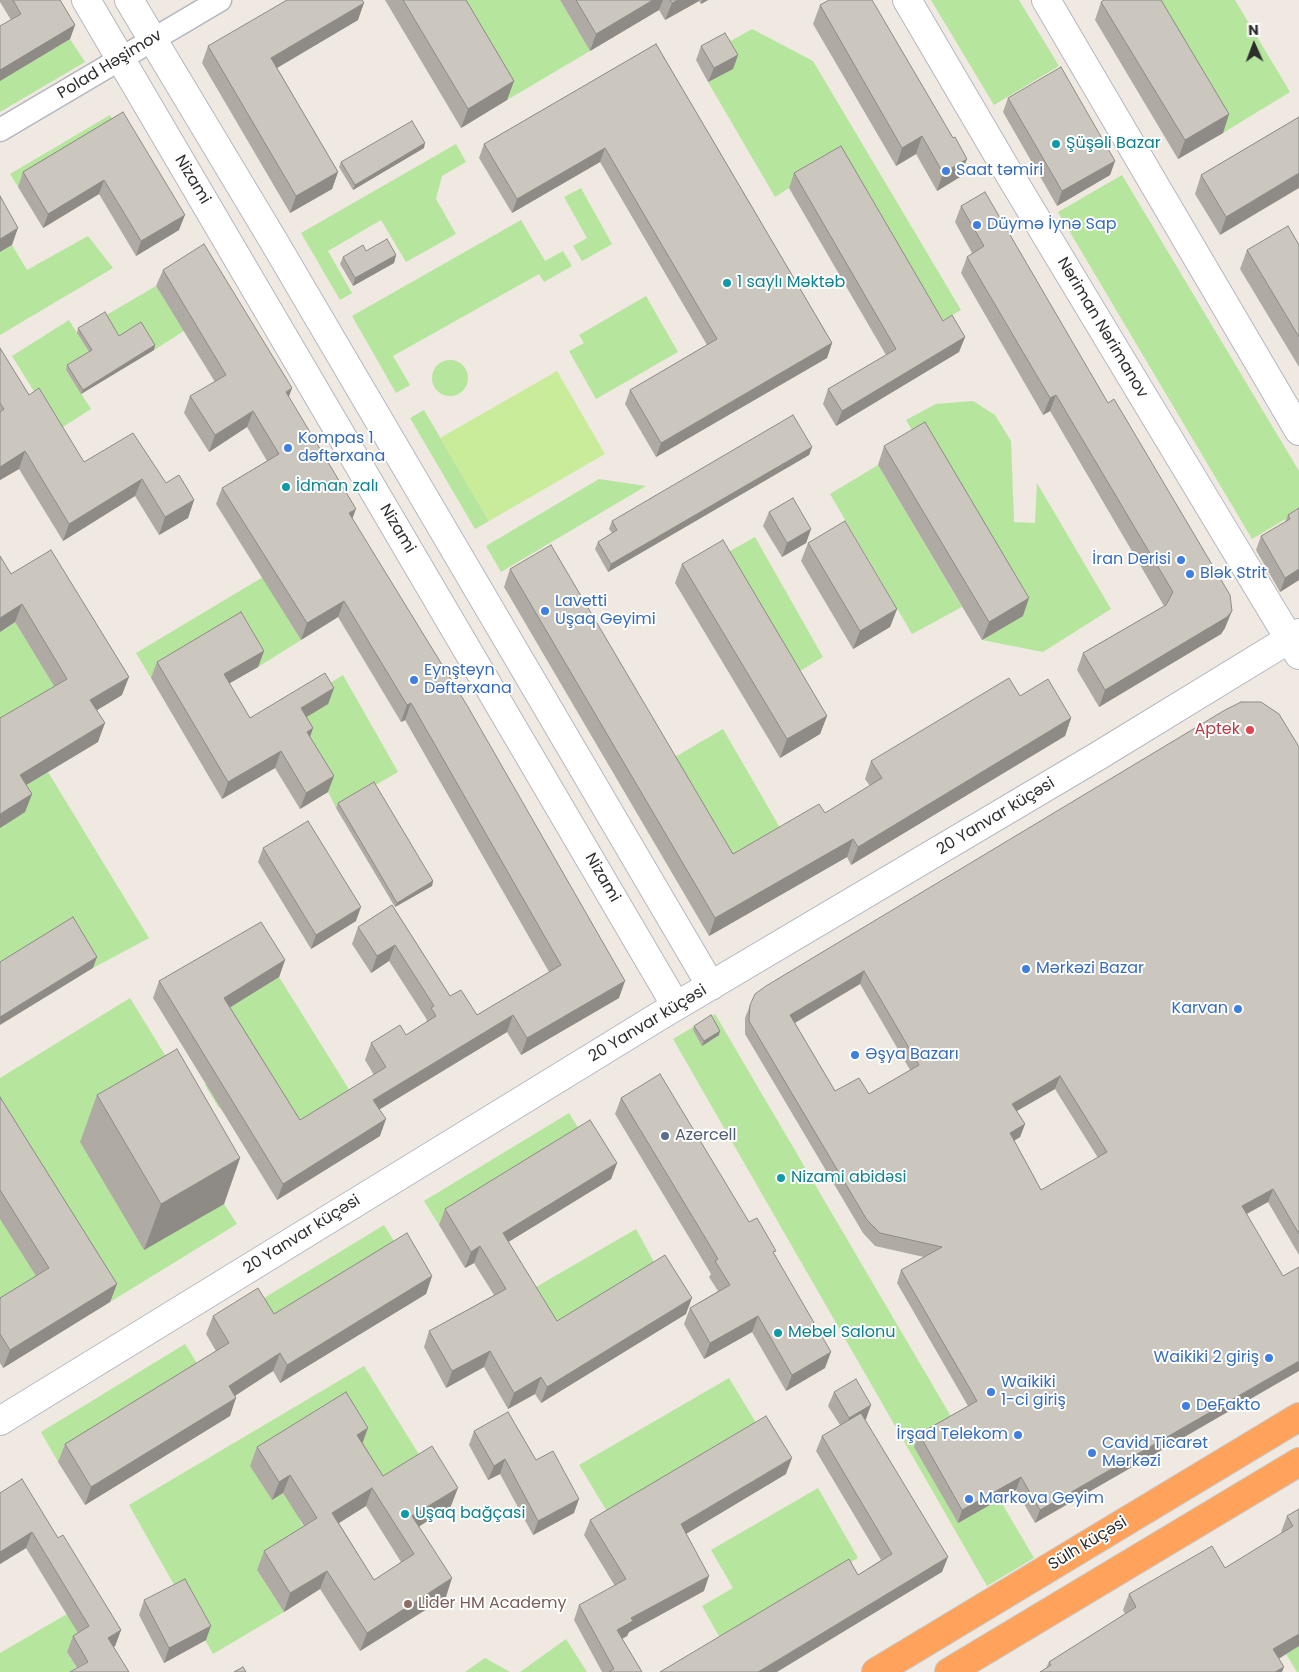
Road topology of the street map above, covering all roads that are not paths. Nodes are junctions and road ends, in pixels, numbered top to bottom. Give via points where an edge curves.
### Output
1 (86, 0) edge
2 (129, 0) edge
3 (220, 0) edge
4 (907, 0) edge
5 (1046, 0) edge
6 (154, 39) junction
7 (120, 59) junction
8 (0, 130) edge
9 (1299, 431) edge
10 (1296, 642) edge
11 (711, 986) junction
12 (676, 1006) junction
13 (1299, 1416) edge
14 (0, 1421) edge
15 (1299, 1462) edge
16 (876, 1672) edge
17 (949, 1672) edge

1 - 7 street, Nizami
2 - 6 street
3 - 6 street, Polad Həşimov
4 - 10 street, Nəriman Nərimanov via 1005,167
5 - 9 street
6 - 7 street, Polad Həşimov
6 - 11 street
7 - 8 street, Polad Həşimov
7 - 12 street, Nizami
10 - 11 street, 20 Yanvar küçəsi
11 - 12 street, 20 Yanvar küçəsi
12 - 14 street, 20 Yanvar küçəsi
13 - 16 highway, Sülh küçəsi
15 - 17 highway

